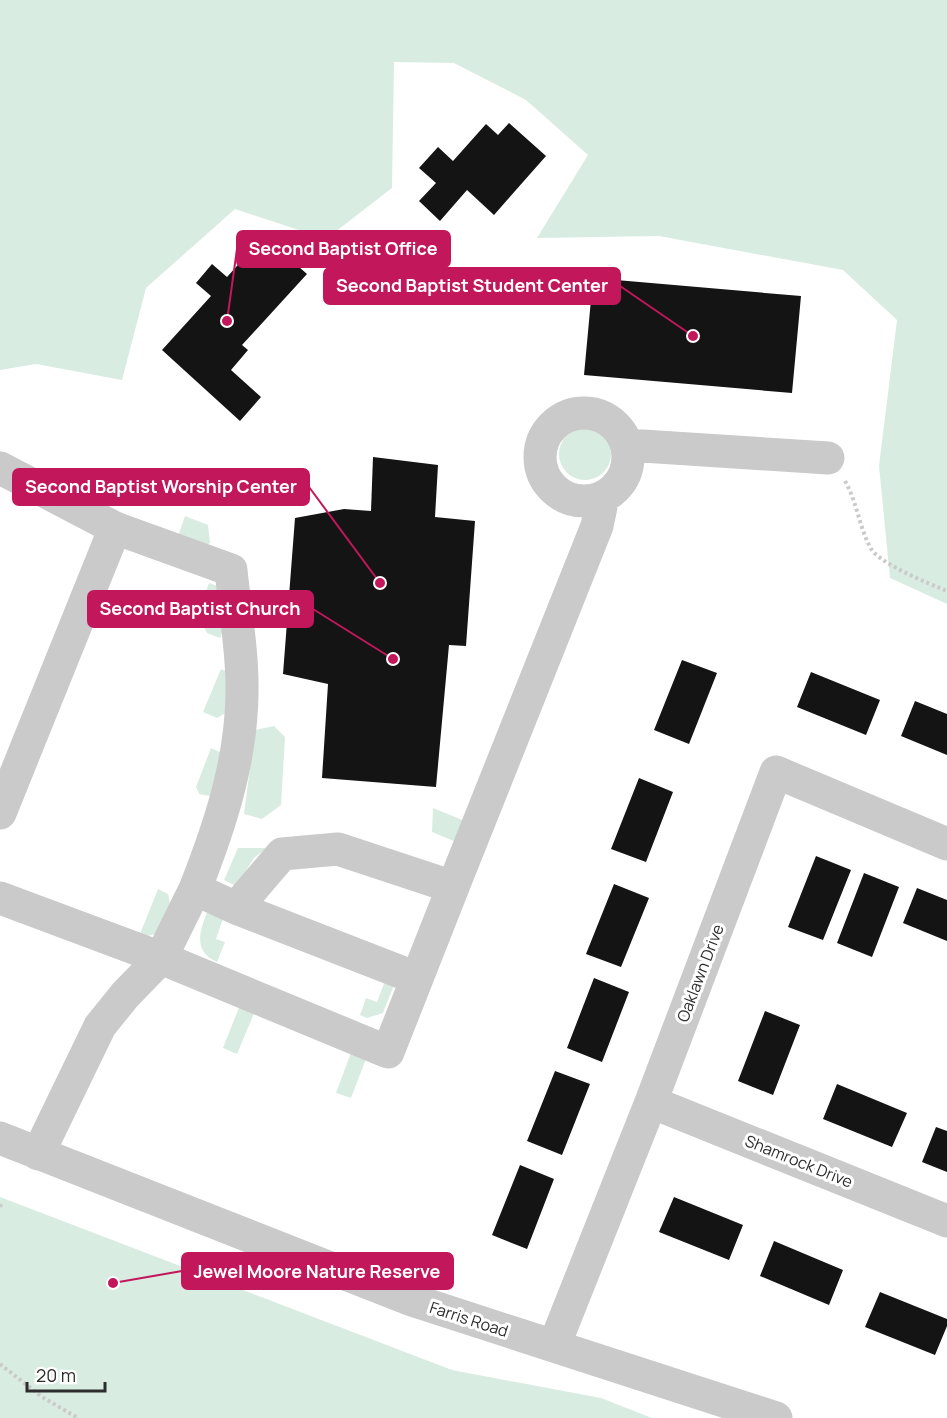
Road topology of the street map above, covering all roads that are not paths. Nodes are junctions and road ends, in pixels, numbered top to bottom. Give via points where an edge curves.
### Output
1 (627, 446) junction
2 (828, 458) road end
3 (0, 468) edge
4 (603, 497) junction
5 (115, 528) junction
6 (0, 813) edge
7 (947, 844) edge
8 (453, 886) junction
9 (195, 889) junction
10 (0, 898) edge
11 (236, 908) junction
12 (161, 958) junction
13 (416, 978) junction
14 (651, 1102) junction
15 (0, 1138) edge
16 (38, 1154) junction
17 (947, 1221) edge
18 (554, 1346) junction
19 (776, 1418) edge

1 - 2 street
1 - 4 street via 627,467 621,481
1 - 4 street via 617,427 592,413 565,417 545,436 540,465 555,491 583,502
3 - 5 street
4 - 8 street via 597,526
5 - 6 street
5 - 9 street via 231,570 242,693 239,740 223,817
7 - 14 street, Oaklawn Drive via 776,772
8 - 11 street via 338,849 282,854
8 - 13 street
9 - 11 street
9 - 12 street
10 - 12 street
11 - 13 street
12 - 13 street via 388,1052
12 - 16 street via 100,1026
14 - 17 street, Shamrock Drive
14 - 18 street, Oaklawn Drive
15 - 16 street, Farris Road
16 - 18 street, Farris Road via 409,1299
18 - 19 street, Farris Road

